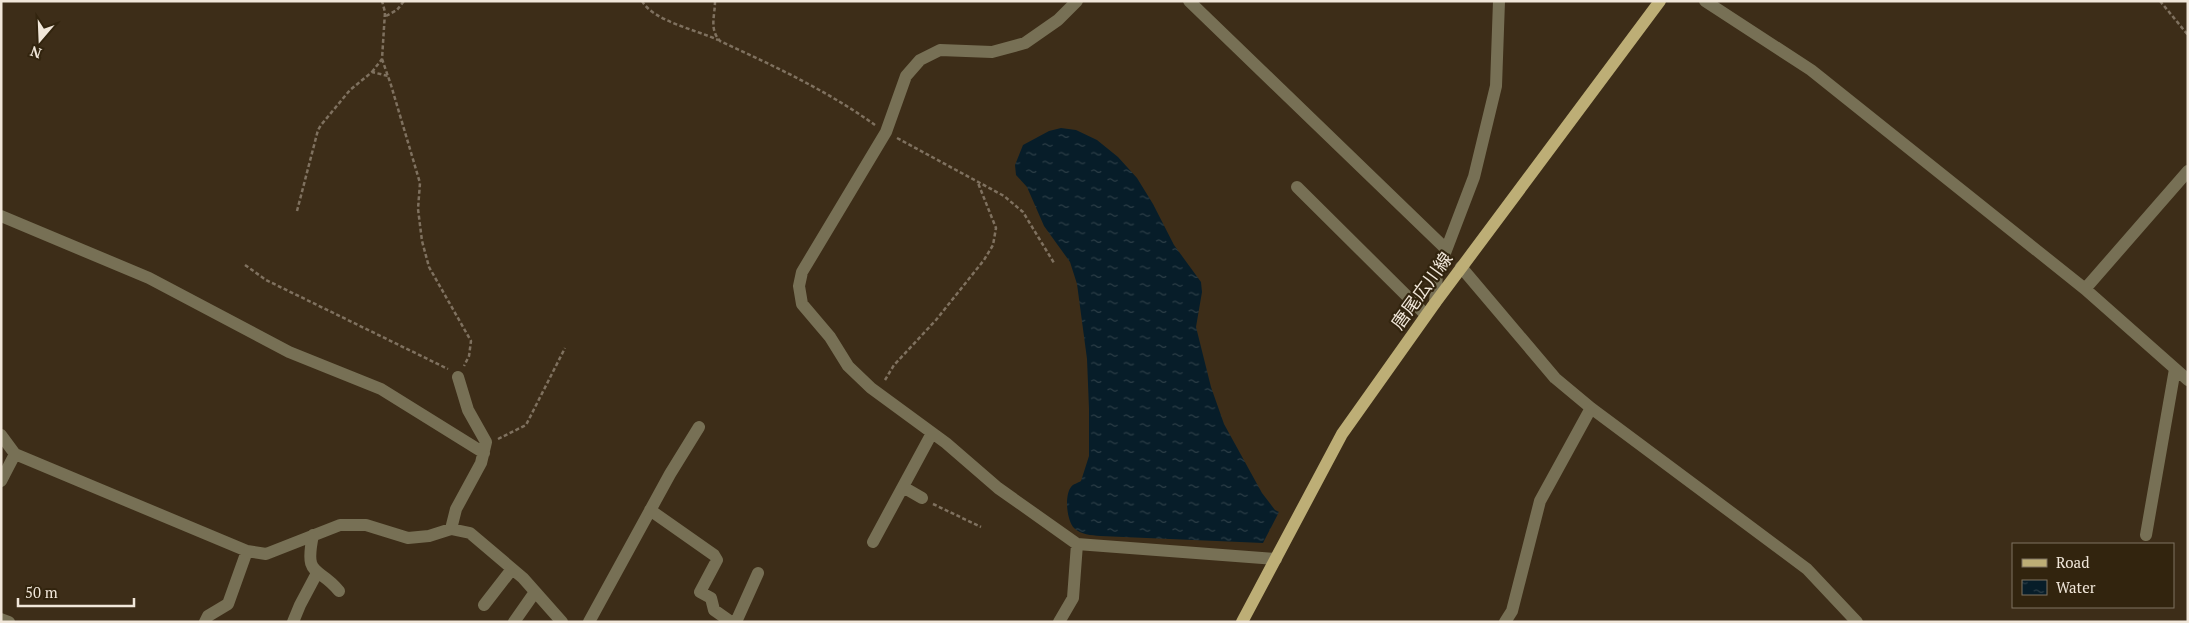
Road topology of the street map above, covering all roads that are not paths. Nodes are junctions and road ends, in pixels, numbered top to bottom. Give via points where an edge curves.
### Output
1 (1077, 1) edge
2 (1189, 1) edge
3 (1499, 1) edge
4 (1660, 1) edge
5 (1705, 1) edge
6 (2188, 170) edge
7 (1297, 187) dead end
8 (1, 216) edge
9 (1446, 249) junction
10 (1461, 267) junction
11 (2085, 289) junction
12 (1435, 303) junction
13 (1426, 315) junction
14 (2176, 369) junction
15 (458, 377) road end
16 (2188, 380) edge
17 (1591, 408) junction
18 (699, 427) dead end
19 (932, 433) junction
20 (1, 435) edge
21 (485, 450) junction
22 (15, 454) junction
23 (1, 481) edge
24 (903, 487) junction
25 (922, 498) road end
26 (650, 510) junction
27 (451, 529) junction
28 (2146, 535) dead end
29 (313, 536) junction
30 (873, 542) dead end
31 (1077, 544) junction
32 (247, 551) junction
33 (1276, 559) junction
34 (512, 569) junction
35 (317, 573) junction
36 (758, 573) dead end
37 (340, 591) dead end
38 (535, 592) junction
39 (484, 605) dead end
40 (1, 619) edge
41 (9, 622) edge
42 (205, 622) edge
43 (293, 622) edge
44 (514, 622) edge
45 (562, 622) edge
46 (590, 622) edge
47 (731, 622) edge
48 (736, 622) edge
49 (1059, 622) edge
50 (1242, 622) edge
51 (1505, 622) edge
52 (1857, 622) edge

1 - 19 street via 1058,20 1025,43 992,52 940,50 920,60 906,76 886,132 802,272 799,286 802,304 830,337 848,366 877,393
2 - 9 street
3 - 9 street via 1496,86 1474,177
4 - 10 main road, 唐尾広川線
5 - 11 street via 1811,70
6 - 11 street
7 - 13 street
8 - 21 street via 149,278 289,352 381,389
9 - 12 street via 1437,274
10 - 12 main road, 唐尾広川線
10 - 17 street via 1555,378
11 - 14 street
12 - 13 main road, 唐尾広川線
13 - 33 main road, 唐尾広川線 via 1342,434
14 - 16 street
14 - 28 street
15 - 21 street via 468,410 486,442
17 - 51 street via 1540,501 1512,611
17 - 52 street via 1807,569
18 - 26 street
19 - 24 street
19 - 31 street via 998,488
20 - 22 street
21 - 27 street via 456,509
22 - 23 street
22 - 32 street
24 - 25 street
24 - 30 street
26 - 46 street
26 - 47 street via 714,555 717,560 700,592 711,598 714,610
27 - 29 street via 408,538 366,525 340,525
27 - 34 street via 470,533
29 - 32 street via 266,554
29 - 35 street via 309,561
31 - 33 street
31 - 49 street via 1073,598
32 - 42 street via 228,604 208,616
33 - 50 main road, 唐尾広川線
34 - 38 street
34 - 39 street
35 - 37 street
35 - 43 street
36 - 48 street
38 - 44 street
38 - 45 street
40 - 41 street

